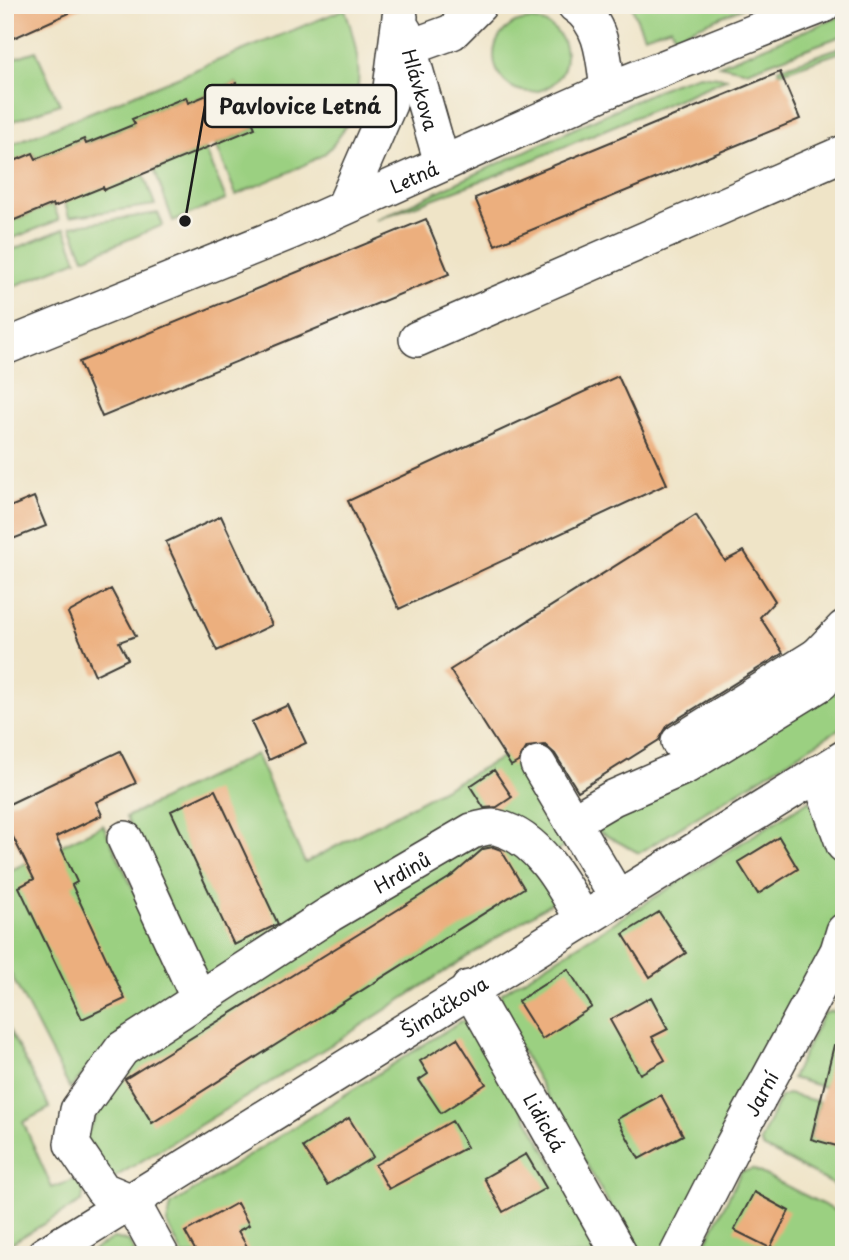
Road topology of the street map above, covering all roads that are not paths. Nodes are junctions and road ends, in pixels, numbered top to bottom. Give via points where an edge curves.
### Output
1 (479, 5) edge
2 (575, 5) edge
3 (823, 5) edge
4 (401, 23) edge
5 (608, 90) junction
6 (844, 153) edge
7 (442, 163) junction
8 (344, 207) junction
9 (417, 339) dead end
10 (5, 347) edge
11 (844, 628) edge
12 (818, 655) junction
13 (679, 742) dead end
14 (538, 764) dead end
15 (831, 766) edge
16 (572, 822) junction
17 (125, 839) dead end
18 (844, 845) edge
19 (618, 899) junction
20 (583, 920) junction
21 (844, 931) edge
22 (469, 988) junction
23 (198, 998) junction
24 (132, 1202) junction
25 (44, 1255) edge
26 (160, 1255) edge
27 (620, 1255) edge
28 (677, 1255) edge

1 - 4 street via 452,32
2 - 5 street via 585,11 601,40
3 - 5 street, Letná
4 - 7 street, Hlávkova
4 - 8 street, Hlávkova via 389,104
5 - 7 street, Letná
6 - 9 street
7 - 8 street, Letná
8 - 10 street, Letná
11 - 12 street
12 - 13 street
12 - 16 street via 821,683 686,766
14 - 16 street
15 - 18 street
15 - 19 street, Šimáčkova
16 - 19 street
17 - 23 street
19 - 20 street, Šimáčkova
20 - 22 street, Šimáčkova
20 - 23 street, Hrdinů via 534,847 498,827 472,831
21 - 28 street, Jarní via 838,951
22 - 24 street, Šimáčkova
22 - 27 street, Lidická
23 - 24 street, Hrdinů via 122,1049 78,1110 72,1144 103,1190
24 - 25 street, Šimáčkova
24 - 26 street

